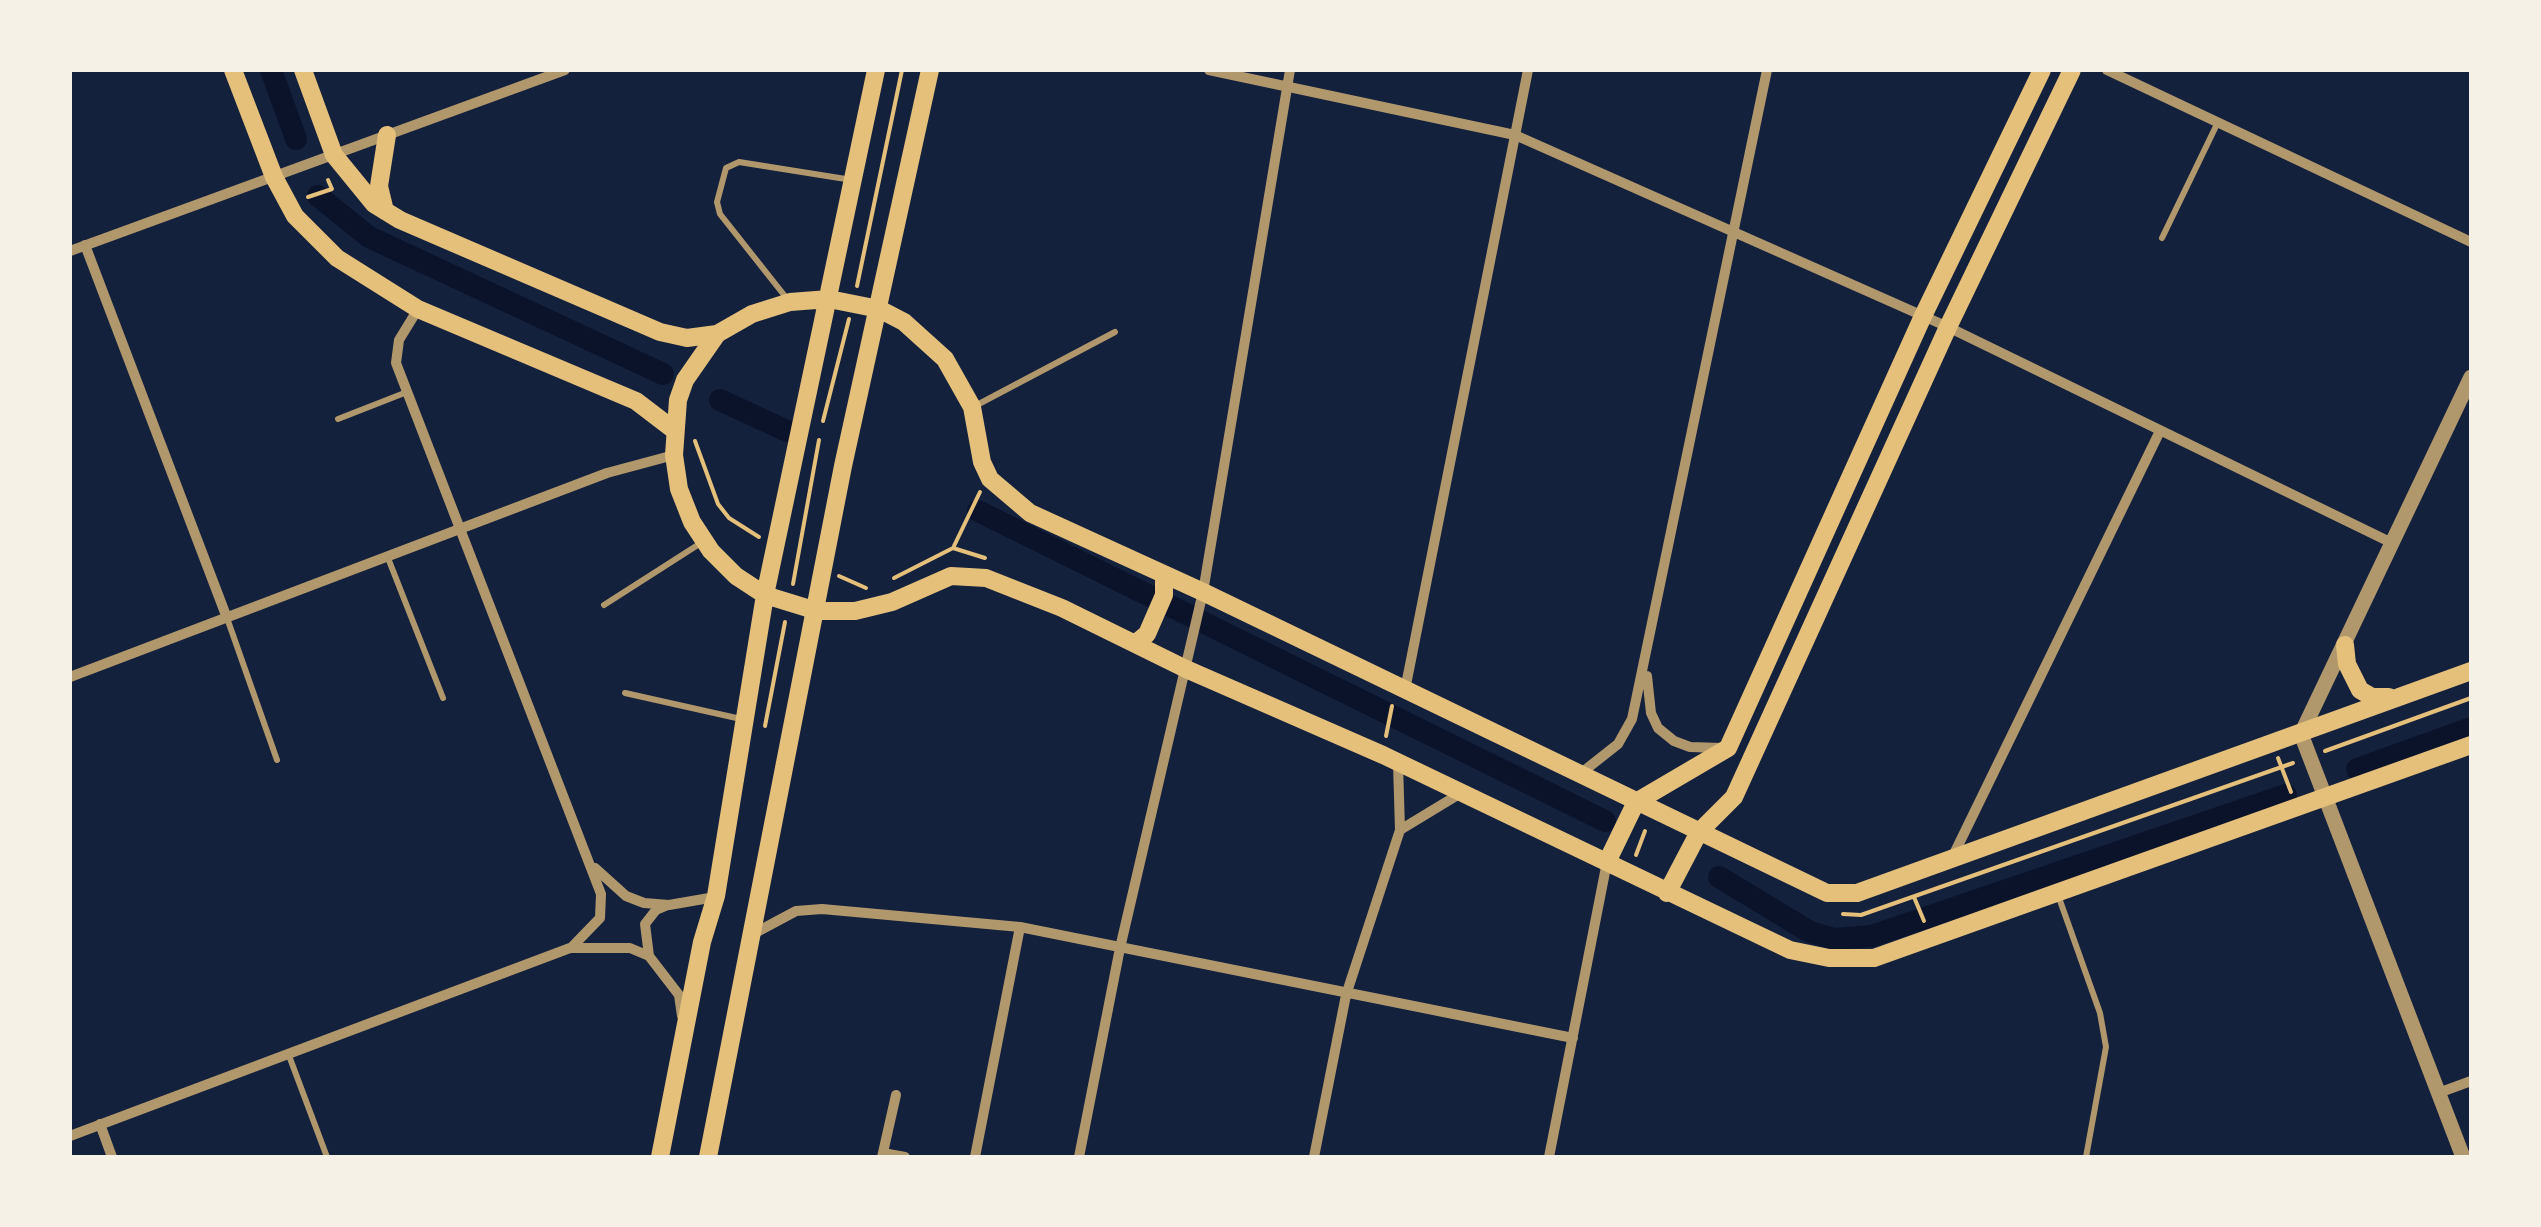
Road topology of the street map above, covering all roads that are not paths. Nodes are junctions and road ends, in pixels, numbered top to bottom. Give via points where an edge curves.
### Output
1 (233, 70) edge
2 (303, 70) edge
3 (565, 70) edge
4 (876, 70) edge
5 (930, 70) edge
6 (1209, 70) edge
7 (1290, 70) edge
8 (1528, 70) edge
9 (1767, 70) edge
10 (2042, 70) edge
11 (2072, 70) edge
12 (2107, 70) edge
13 (1287, 85) junction
14 (2218, 122) junction
15 (1515, 134) junction
16 (386, 135) junction
17 (328, 156) junction
18 (280, 174) junction
19 (854, 180) junction
20 (385, 211) junction
21 (1735, 230) junction
22 (2162, 238) dead end
23 (2471, 242) edge
24 (85, 245) junction
25 (70, 250) edge
26 (830, 298) junction
27 (790, 302) junction
28 (418, 309) junction
29 (879, 309) junction
30 (1923, 316) junction
31 (1948, 327) junction
32 (1115, 332) dead end
33 (717, 334) junction
34 (2471, 378) edge
35 (407, 392) junction
36 (972, 408) junction
37 (338, 419) dead end
38 (681, 425) junction
39 (2160, 431) junction
40 (674, 455) junction
41 (461, 530) junction
42 (704, 541) junction
43 (2392, 544) junction
44 (388, 558) junction
45 (1164, 574) junction
46 (765, 596) junction
47 (1201, 601) junction
48 (604, 605) dead end
49 (817, 611) junction
50 (228, 618) junction
51 (1142, 638) junction
52 (2345, 645) junction
53 (1647, 655) junction
54 (1189, 661) junction
55 (2471, 671) edge
56 (70, 676) edge
57 (625, 693) dead end
58 (1399, 696) junction
59 (2400, 697) junction
60 (443, 698) dead end
61 (744, 720) junction
62 (2302, 740) junction
63 (2471, 745) edge
64 (1728, 748) junction
65 (277, 760) dead end
66 (1398, 763) junction
67 (1580, 774) junction
68 (1460, 793) junction
69 (2321, 794) junction
70 (1633, 807) junction
71 (1400, 830) junction
72 (1699, 832) junction
73 (1609, 858) junction
74 (1952, 858) junction
75 (592, 866) junction
76 (1670, 888) junction
77 (2057, 894) junction
78 (716, 896) junction
79 (669, 905) junction
80 (1020, 928) junction
81 (752, 934) junction
82 (570, 948) junction
83 (1120, 948) junction
84 (648, 956) junction
85 (1346, 995) junction
86 (686, 1036) junction
87 (1572, 1038) junction
88 (288, 1053) junction
89 (2471, 1081) edge
90 (2441, 1092) junction
91 (896, 1095) dead end
92 (100, 1124) junction
93 (70, 1136) edge
94 (883, 1155) edge
95 (112, 1157) edge
96 (327, 1157) edge
97 (660, 1157) edge
98 (708, 1157) edge
99 (906, 1157) edge
100 (975, 1157) edge
101 (1079, 1157) edge
102 (1314, 1157) edge
103 (1549, 1157) edge
104 (2086, 1157) edge
105 (2463, 1157) edge

1 - 18 main road
2 - 17 main road
3 - 16 street
4 - 19 main road
5 - 29 main road
6 - 13 street
7 - 13 street
8 - 15 street
9 - 21 street
10 - 30 main road
11 - 31 main road
12 - 14 street
13 - 15 street
13 - 47 street
14 - 22 lane
14 - 23 street
15 - 21 street
15 - 58 street
16 - 17 street
16 - 20 main road via 378,186
17 - 18 street
17 - 20 main road
18 - 24 street
18 - 28 main road via 295,216 314,238
19 - 26 main road
19 - 27 lane via 738,162 726,168 717,198 720,214
20 - 33 main road via 660,332 688,338
21 - 30 street
21 - 53 street
24 - 25 street
24 - 50 street
26 - 27 main road
26 - 29 main road
26 - 46 main road
27 - 33 main road
28 - 35 street via 399,340 396,363
28 - 38 main road
29 - 36 main road via 944,359
29 - 49 main road
30 - 31 street
30 - 64 main road
31 - 39 street
31 - 72 main road via 1734,797
32 - 36 lane
33 - 38 main road via 685,380
34 - 43 street
35 - 37 lane
35 - 41 street
36 - 45 main road via 982,462 1001,492 1030,513
38 - 40 main road
39 - 43 street
39 - 74 street
40 - 41 street
40 - 42 main road via 680,489
41 - 44 street
41 - 75 street
42 - 46 main road
42 - 48 lane
43 - 52 street
44 - 50 street
44 - 60 lane
45 - 47 main road
45 - 51 main road via 1164,595
46 - 49 main road
46 - 61 main road
47 - 54 street
47 - 58 main road
49 - 51 main road via 892,602 951,576 986,578
49 - 81 main road
50 - 56 street
50 - 65 lane
51 - 54 main road
52 - 59 main road via 2360,690
52 - 62 street
53 - 64 street via 1658,728 1690,747
53 - 67 street via 1626,734
54 - 66 main road
54 - 83 street
55 - 59 main road
57 - 61 lane
58 - 67 main road
59 - 62 main road
61 - 78 main road
62 - 69 street
62 - 74 main road
63 - 69 main road
64 - 70 main road
66 - 68 main road
66 - 71 street
67 - 70 main road
68 - 71 street
68 - 73 main road
69 - 77 main road
69 - 90 street
70 - 72 main road
70 - 73 main road
71 - 85 street
72 - 74 main road via 1827,893 1857,893
72 - 76 main road
73 - 76 main road
73 - 87 street
75 - 79 street via 626,896
75 - 82 street via 603,906 591,932
76 - 77 main road via 1790,950 1828,958 1874,958
77 - 104 lane via 2106,1047
78 - 79 street
78 - 86 main road
79 - 84 street via 645,924
80 - 81 street via 822,910 796,911
80 - 83 street
80 - 100 street
81 - 98 main road
82 - 84 street via 630,948
82 - 88 street
83 - 85 street
83 - 101 street
84 - 86 street via 679,995
85 - 87 street
85 - 102 street
86 - 97 main road
87 - 103 street
88 - 92 street
88 - 96 lane
89 - 90 street
90 - 105 street
91 - 94 street
92 - 93 street
92 - 95 street
94 - 99 street

